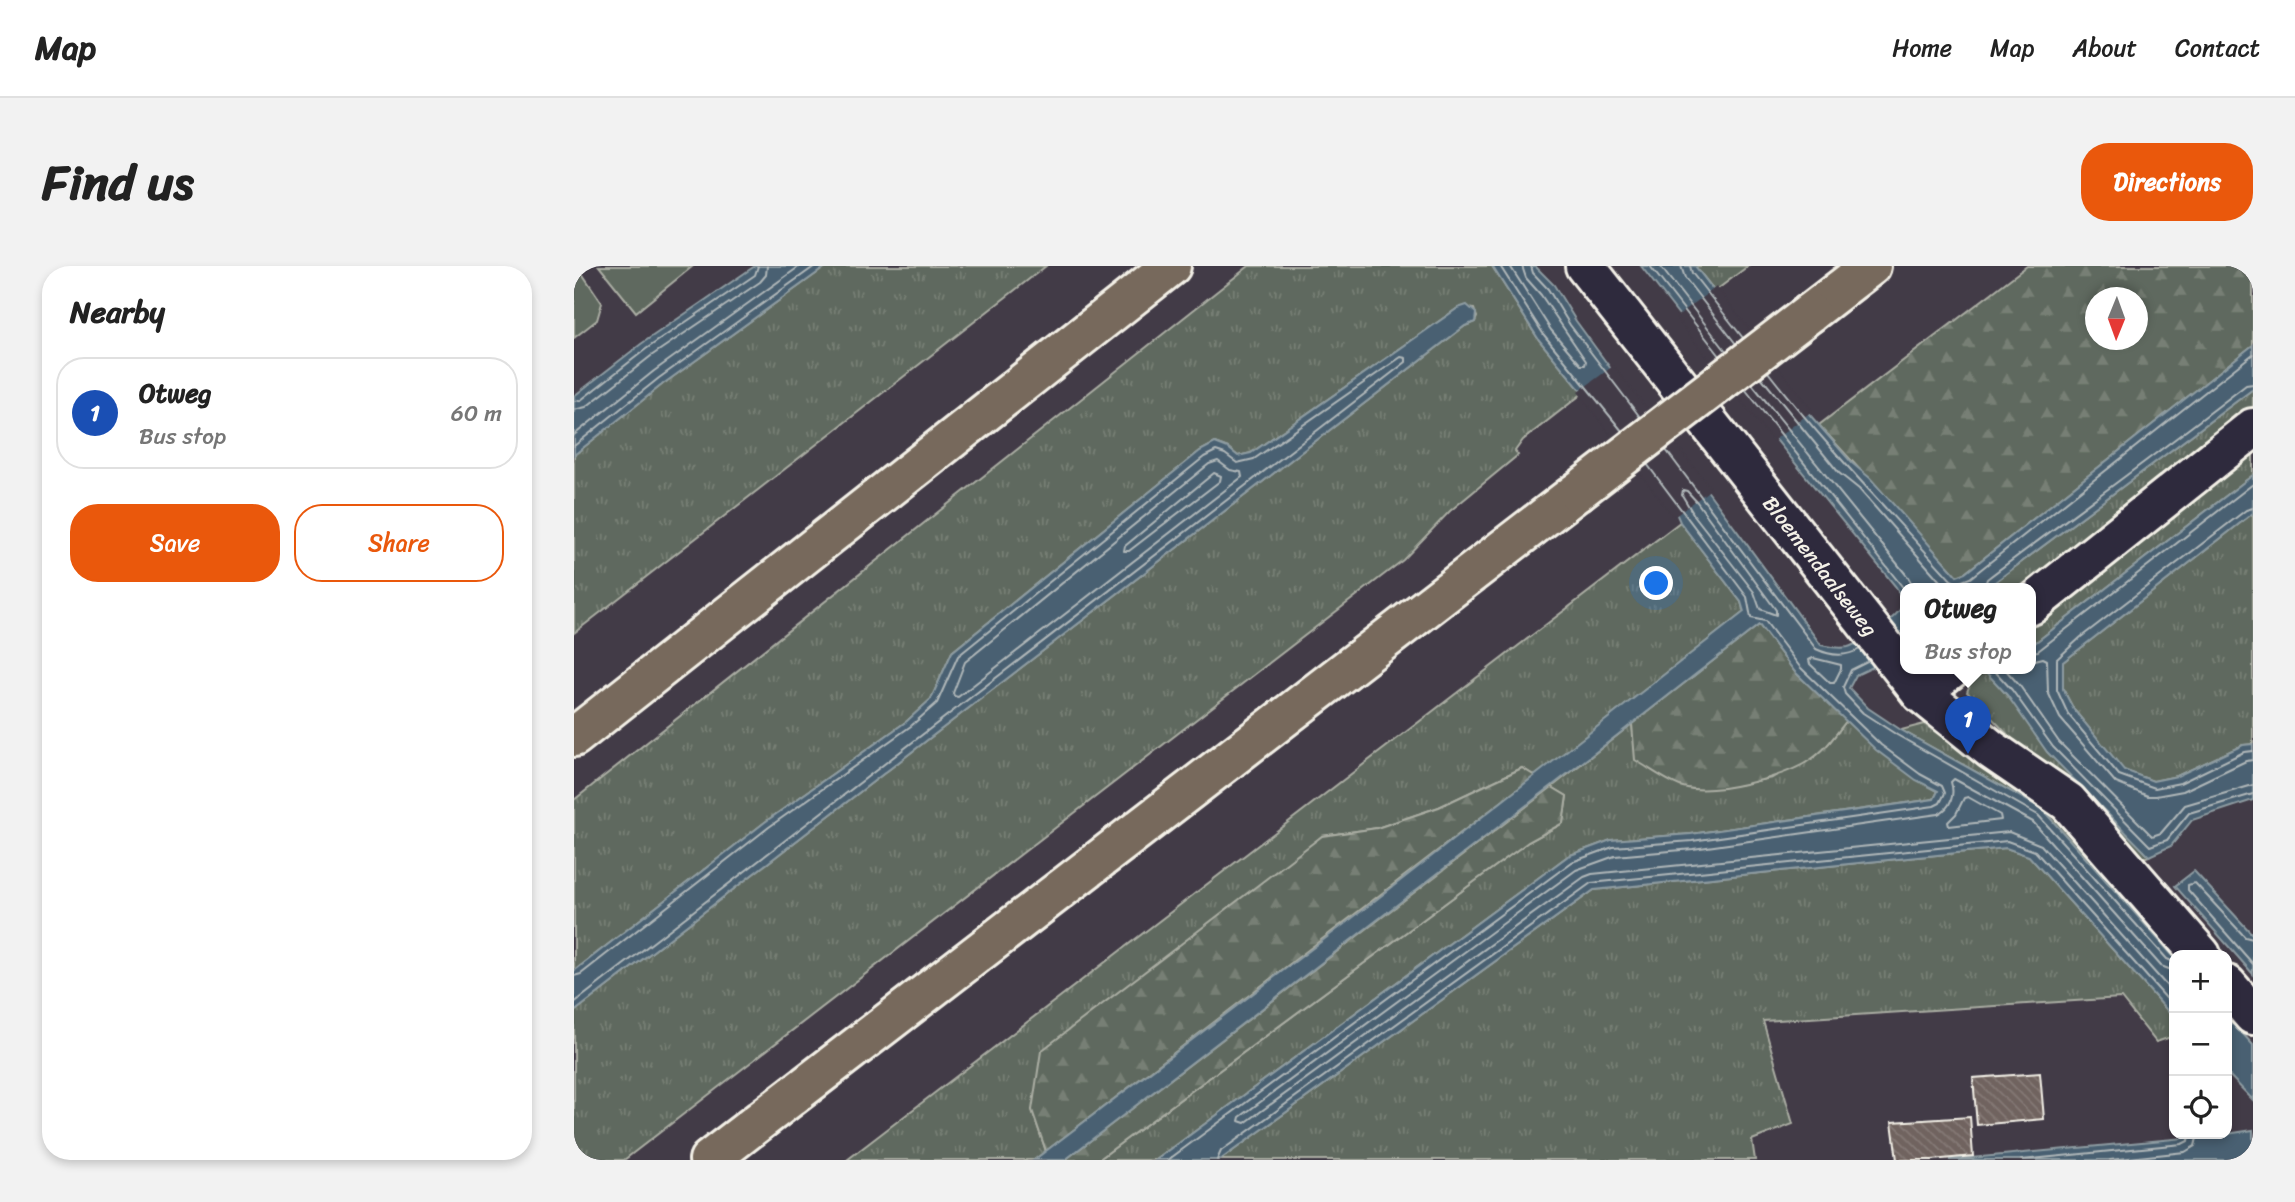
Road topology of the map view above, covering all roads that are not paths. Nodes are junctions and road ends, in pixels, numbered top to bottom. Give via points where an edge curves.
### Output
1 (1171, 266) edge
2 (1585, 266) edge
3 (1871, 266) edge
4 (2253, 428) edge
5 (2036, 601) edge
6 (1900, 667) edge
7 (1906, 674) edge
8 (1945, 674) edge
9 (1921, 693) junction
10 (574, 737) edge
11 (2197, 950) edge
12 (2232, 991) edge
13 (2253, 1015) edge
14 (709, 1160) edge

1 - 10 highway
2 - 6 street, Bloemendaalseweg
3 - 14 highway, bridge
4 - 5 street
7 - 9 street, Bloemendaalseweg
8 - 9 street
9 - 11 street, Bloemendaalseweg via 2068,802
12 - 13 street

